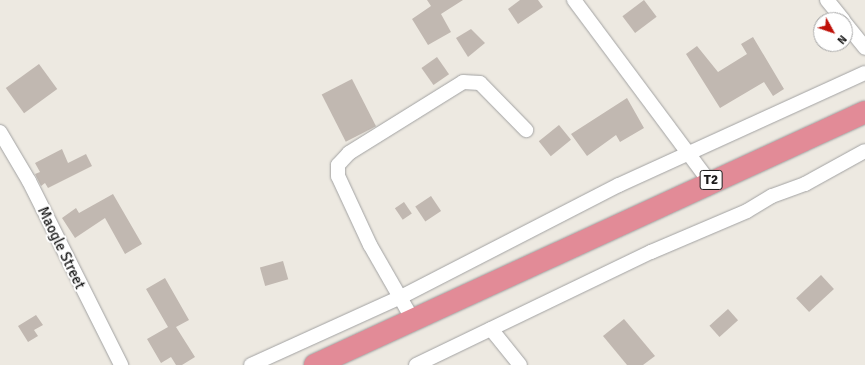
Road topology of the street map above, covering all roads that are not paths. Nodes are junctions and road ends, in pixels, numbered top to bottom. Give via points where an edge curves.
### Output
1 (574, 0) edge
2 (827, 0) edge
3 (837, 12) edge
4 (853, 33) edge
5 (865, 48) edge
6 (865, 73) edge
7 (865, 112) edge
8 (526, 130) dead end
9 (0, 132) edge
10 (865, 151) edge
11 (690, 153) junction
12 (709, 181) junction
13 (399, 298) junction
14 (413, 320) junction
15 (491, 329) junction
16 (121, 365) edge
17 (251, 365) edge
18 (315, 365) edge
19 (416, 365) edge
20 (520, 365) edge

1 - 11 street
2 - 3 street
4 - 5 street
6 - 11 street
7 - 12 highway, T2
8 - 13 street via 480,83 463,82 341,160 338,176
9 - 16 street, Maogle Street via 29,181
10 - 15 street via 804,184 772,196 747,211 651,252
11 - 12 street
11 - 13 street via 619,185
12 - 14 highway, T2
13 - 14 street
13 - 17 street
14 - 18 highway, T2
15 - 19 street
15 - 20 street

